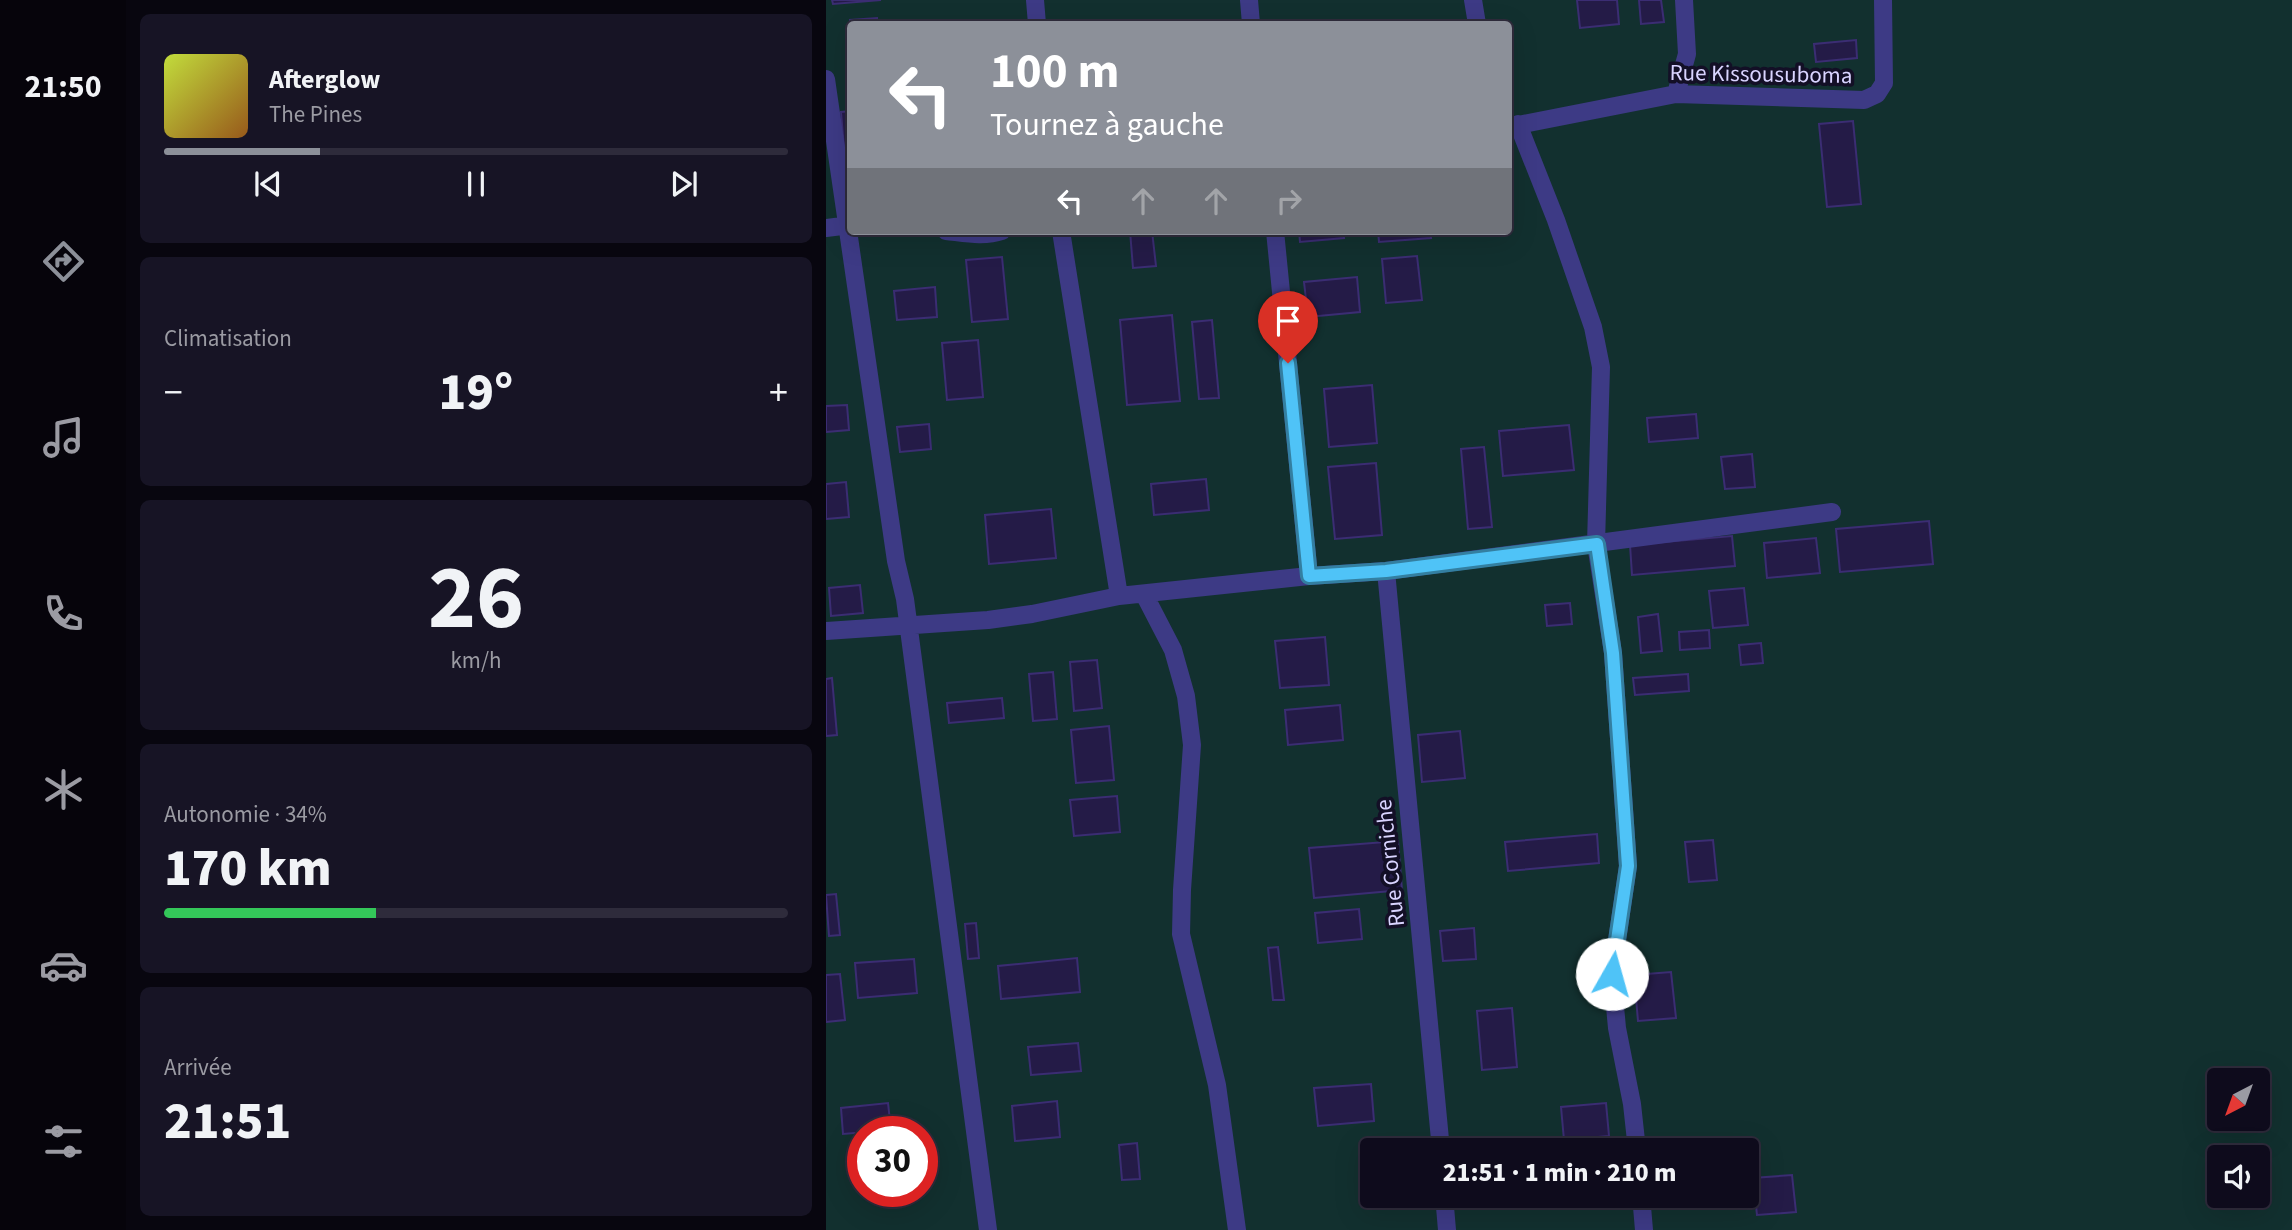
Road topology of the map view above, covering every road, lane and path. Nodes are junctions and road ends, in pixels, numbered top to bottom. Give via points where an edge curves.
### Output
1 (1035, 0) edge
2 (1248, 0) edge
3 (1474, 0) edge
4 (1684, 0) edge
5 (1883, 0) edge
6 (1037, 21) edge
7 (1251, 21) edge
8 (1477, 21) edge
9 (826, 79) edge
10 (1676, 94) junction
11 (1513, 125) edge
12 (847, 218) edge
13 (847, 225) edge
14 (826, 228) edge
15 (849, 235) edge
16 (1062, 235) edge
17 (1275, 235) edge
18 (1832, 512) dead end
19 (1597, 544) junction
20 (1386, 571) junction
21 (1309, 576) junction
22 (1143, 594) junction
23 (1119, 596) junction
24 (908, 627) junction
25 (826, 631) edge
26 (1440, 1138) edge
27 (1636, 1138) edge
28 (1445, 1208) edge
29 (1642, 1208) edge
30 (988, 1230) edge
31 (1237, 1230) edge
32 (1447, 1230) edge
33 (1644, 1230) edge

1 - 6 street
2 - 7 street
3 - 8 street
4 - 10 street via 1687,54
5 - 10 street, Rue Kissousuboma via 1884,83 1877,94 1864,100
9 - 12 street
10 - 11 street, Rue Kissousuboma
11 - 19 street via 1556,220 1598,345
13 - 14 street
15 - 24 street
16 - 23 street
17 - 21 street
18 - 19 street
19 - 20 street
19 - 27 street via 1613,653 1628,866 1612,974
20 - 21 street
20 - 26 street, Rue Corniche
21 - 22 street
22 - 23 street
22 - 31 street via 1173,650 1186,696 1192,745 1181,934 1217,1085
23 - 24 street via 1032,614
24 - 25 street
24 - 30 street
28 - 32 street
29 - 33 street

